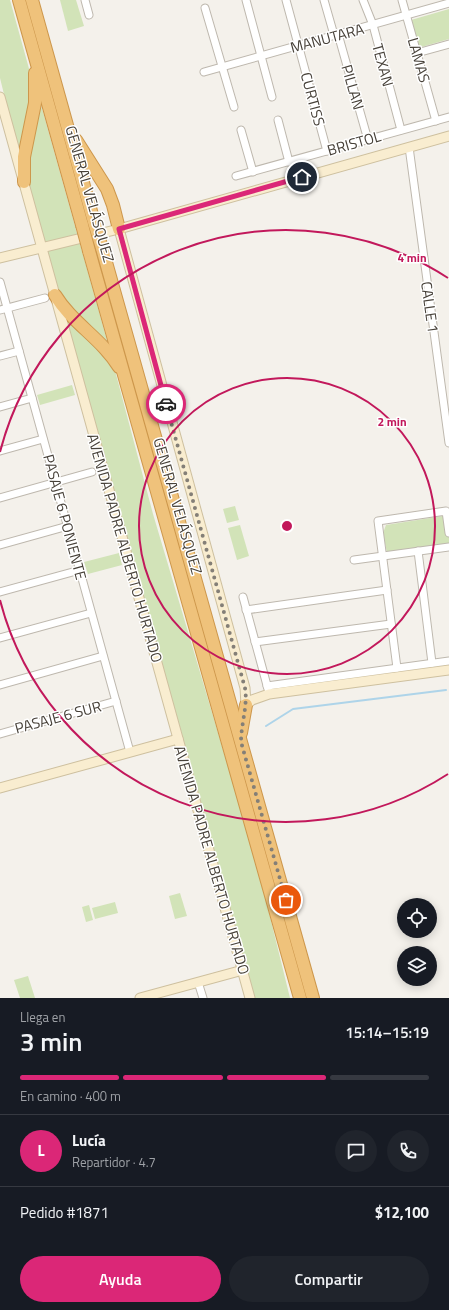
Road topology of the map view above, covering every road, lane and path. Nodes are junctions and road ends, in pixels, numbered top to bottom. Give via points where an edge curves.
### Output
1 (19, 0) edge
2 (32, 0) edge
3 (85, 0) edge
4 (246, 0) edge
5 (286, 0) edge
6 (324, 0) edge
7 (363, 0) edge
8 (402, 0) edge
9 (439, 3) edge
10 (449, 3) edge
11 (205, 8) dead end
12 (89, 15) dead end
13 (406, 15) junction
14 (372, 25) junction
15 (336, 35) junction
16 (449, 44) edge
17 (299, 45) junction
18 (33, 48) junction
19 (417, 53) junction
20 (262, 55) junction
21 (223, 66) junction
22 (204, 72) dead end
23 (0, 97) edge
24 (272, 98) dead end
25 (234, 107) dead end
26 (64, 113) junction
27 (449, 117) edge
28 (278, 120) dead end
29 (436, 121) junction
30 (241, 130) dead end
31 (401, 130) junction
32 (449, 136) edge
33 (368, 140) junction
34 (409, 147) junction
35 (327, 151) junction
36 (289, 162) junction
37 (253, 172) junction
38 (236, 176) dead end
39 (24, 182) junction
40 (119, 229) junction
41 (41, 247) junction
42 (0, 258) edge
43 (0, 282) edge
44 (50, 296) junction
45 (4, 309) edge
46 (19, 351) junction
47 (0, 356) edge
48 (126, 381) junction
49 (32, 398) junction
50 (0, 407) edge
51 (43, 439) junction
52 (449, 444) edge
53 (0, 451) edge
54 (92, 472) dead end
55 (55, 483) junction
56 (0, 498) edge
57 (68, 526) junction
58 (449, 533) edge
59 (0, 545) edge
60 (449, 547) edge
61 (418, 551) junction
62 (382, 556) junction
63 (354, 560) dead end
64 (80, 570) junction
65 (387, 590) junction
66 (0, 592) edge
67 (243, 597) dead end
68 (246, 610) junction
69 (92, 613) junction
70 (391, 624) junction
71 (0, 638) edge
72 (255, 642) junction
73 (103, 656) junction
74 (449, 661) edge
75 (432, 663) junction
76 (397, 668) junction
77 (449, 670) edge
78 (0, 685) edge
79 (245, 688) junction
80 (268, 690) junction
81 (116, 701) junction
82 (246, 704) junction
83 (0, 734) edge
84 (178, 739) junction
85 (241, 742) junction
86 (130, 752) junction
87 (0, 788) edge
88 (243, 970) junction
89 (198, 982) junction
90 (140, 998) edge
91 (203, 998) edge
92 (250, 998) edge
93 (300, 998) edge
94 (313, 998) edge

1 - 18 highway, GENERAL VELÁSQUEZ
2 - 26 highway, GENERAL VELÁSQUEZ
3 - 12 street
4 - 20 street
5 - 17 street, CURTISS
6 - 15 street, PILLAN
7 - 14 street, TEXAN
8 - 13 street, LAMAS
9 - 10 street, MANUTARA
9 - 13 street, MANUTARA
11 - 21 street
13 - 14 street, MANUTARA
13 - 19 street, LAMAS
14 - 15 street, MANUTARA
14 - 31 street, TEXAN
15 - 17 street, MANUTARA
15 - 33 street, PILLAN
16 - 19 street
17 - 20 street, MANUTARA
17 - 35 street, CURTISS
18 - 39 highway via 35,104 24,157
18 - 48 highway, GENERAL VELÁSQUEZ, bridge
19 - 29 street, LAMAS
20 - 21 street, MANUTARA
20 - 24 street
21 - 22 street, MANUTARA
21 - 25 street
23 - 39 street, AVENIDA PADRE ALBERTO HURTADO
26 - 40 highway via 82,151 107,189
26 - 85 highway, GENERAL VELÁSQUEZ, bridge
27 - 29 street, BRISTOL
28 - 36 street
29 - 31 street, BRISTOL
30 - 37 street
31 - 33 street, BRISTOL
32 - 34 street
33 - 35 street, BRISTOL
34 - 40 street
34 - 52 street, CALLE 1
35 - 36 street, BRISTOL
36 - 37 street, BRISTOL
37 - 38 street, BRISTOL
39 - 41 street, AVENIDA PADRE ALBERTO HURTADO
40 - 41 street
40 - 79 street
41 - 42 street
41 - 44 street, AVENIDA PADRE ALBERTO HURTADO
43 - 45 street, PASAJE 6 PONIENTE
44 - 45 street
44 - 48 highway via 108,352
44 - 84 street, AVENIDA PADRE ALBERTO HURTADO
45 - 46 street, PASAJE 6 PONIENTE
46 - 47 street
46 - 49 street, PASAJE 6 PONIENTE
48 - 93 highway, GENERAL VELÁSQUEZ
49 - 50 street
49 - 51 street, PASAJE 6 PONIENTE
51 - 53 street
51 - 55 street, PASAJE 6 PONIENTE
54 - 55 street
55 - 56 street
55 - 57 street, PASAJE 6 PONIENTE
57 - 59 street
57 - 64 street, PASAJE 6 PONIENTE
58 - 62 street via 446,511 378,521
60 - 61 street
61 - 62 street
61 - 75 street
62 - 63 street
62 - 65 street
64 - 66 street
64 - 69 street, PASAJE 6 PONIENTE
65 - 68 street
65 - 70 street
67 - 68 street
68 - 72 street
69 - 71 street
69 - 73 street, PASAJE 6 PONIENTE
70 - 72 street
70 - 76 street
72 - 80 street
73 - 78 street
73 - 81 street, PASAJE 6 PONIENTE
74 - 75 street
75 - 76 street
76 - 80 street
77 - 80 street
79 - 80 street via 253,692
79 - 82 street
80 - 82 street
81 - 83 street, PASAJE 6 SUR
81 - 86 street, PASAJE 6 PONIENTE
82 - 85 highway
84 - 86 street
84 - 88 street, AVENIDA PADRE ALBERTO HURTADO
85 - 94 highway, GENERAL VELÁSQUEZ
86 - 87 street
88 - 89 street
88 - 92 street, AVENIDA PADRE ALBERTO HURTADO
89 - 90 street
89 - 91 street

